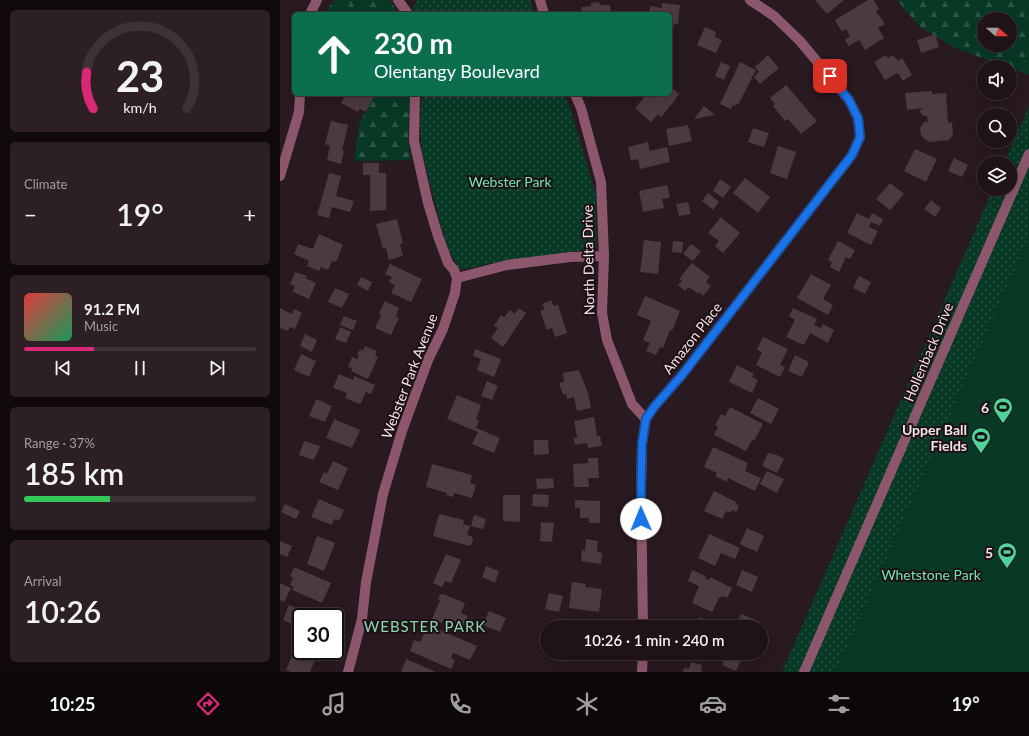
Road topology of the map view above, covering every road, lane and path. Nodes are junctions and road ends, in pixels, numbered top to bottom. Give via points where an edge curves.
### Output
1 (317, 0) edge
2 (540, 0) edge
3 (750, 0) edge
4 (311, 12) edge
5 (543, 12) edge
6 (300, 96) edge
7 (415, 96) edge
8 (576, 96) edge
9 (1029, 154) edge
10 (280, 176) edge
11 (604, 256) junction
12 (457, 278) junction
13 (646, 419) junction
14 (643, 620) edge
15 (643, 660) edge
16 (348, 672) edge
17 (642, 672) edge
18 (804, 672) edge

1 - 4 street
2 - 5 street
3 - 13 street, Amazon Place via 774,16 800,41 849,100 858,118 860,137 852,155
6 - 10 street via 299,112
7 - 12 street via 414,141 428,203 448,263
8 - 11 street, North Delta Drive via 601,182
9 - 18 street, Hollenback Drive
11 - 12 street via 570,256 507,265
11 - 13 street, North Delta Drive via 602,313 607,340 632,404
12 - 16 street, Webster Park Avenue via 455,293 443,329 428,360 402,431 383,494 366,582 362,619
13 - 14 street, Amazon Place via 642,444 641,489
15 - 17 street

